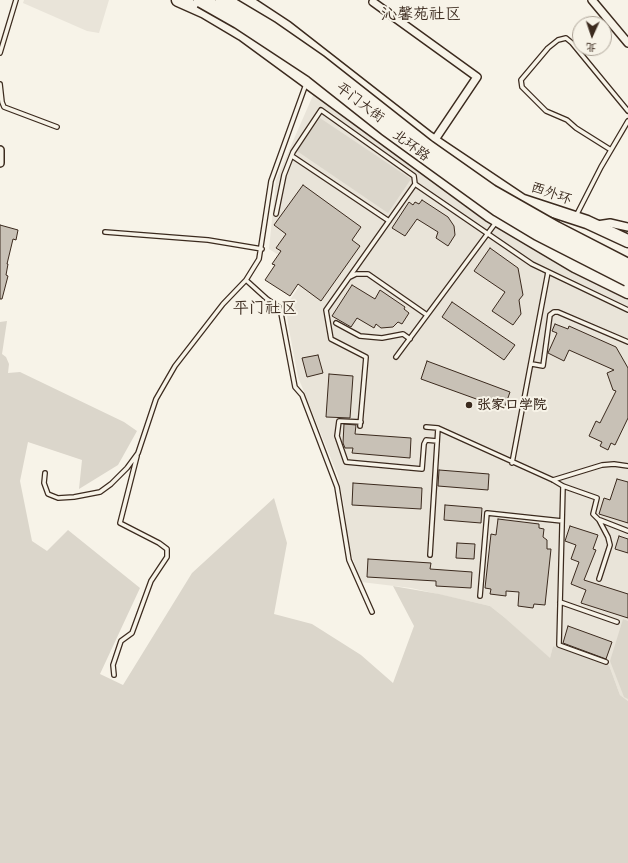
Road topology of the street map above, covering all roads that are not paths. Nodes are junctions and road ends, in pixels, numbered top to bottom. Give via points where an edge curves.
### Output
1 (16, 0) edge
2 (178, 0) edge
3 (201, 0) edge
4 (224, 0) edge
5 (245, 0) edge
6 (592, 0) edge
7 (373, 2) edge
8 (628, 43) edge
9 (0, 53) edge
10 (346, 72) junction
11 (306, 81) junction
12 (0, 84) edge
13 (327, 97) junction
14 (628, 111) edge
15 (628, 121) edge
16 (57, 127) dead end
17 (434, 141) junction
18 (0, 150) edge
19 (611, 150) junction
20 (292, 156) junction
21 (0, 162) edge
22 (415, 184) junction
23 (516, 199) junction
24 (276, 214) dead end
25 (575, 219) junction
26 (389, 220) junction
27 (499, 222) junction
28 (594, 226) junction
29 (628, 227) edge
30 (105, 232) dead end
31 (489, 234) junction
32 (628, 241) edge
33 (262, 249) junction
34 (628, 258) edge
35 (628, 266) edge
36 (548, 272) junction
37 (350, 277) junction
38 (628, 279) edge
39 (246, 280) junction
40 (628, 292) edge
41 (628, 310) edge
42 (427, 315) junction
43 (336, 323) dead end
44 (410, 338) junction
45 (628, 342) edge
46 (396, 357) dead end
47 (532, 364) junction
48 (426, 427) dead end
49 (438, 428) junction
50 (437, 441) junction
51 (138, 453) junction
52 (512, 463) junction
53 (628, 466) edge
54 (45, 473) dead end
55 (553, 480) junction
56 (563, 486) junction
57 (599, 520) junction
58 (562, 521) junction
59 (628, 531) edge
60 (430, 555) dead end
61 (600, 579) dead end
62 (480, 596) dead end
63 (560, 602) junction
64 (372, 612) dead end
65 (617, 622) dead end
66 (606, 662) dead end
67 (114, 675) dead end

1 - 9 lane
2 - 11 main road, 平门大街 via 205,12 242,34
3 - 38 highway, 北环路, bridge via 314,71 386,128 498,209 538,233
4 - 35 highway, 北环路, bridge via 319,62 428,147 491,192
5 - 10 main road, 平门大街
6 - 8 street
7 - 17 street via 477,77
10 - 13 main road
10 - 17 main road, 平门大街
11 - 13 main road, 平门大街
11 - 33 lane via 271,181
12 - 16 lane via 4,107
13 - 27 main road, 平门大街
14 - 19 lane via 566,38 558,40 548,48 521,80 522,87 546,111 567,120
15 - 19 lane
17 - 23 main road, 平门大街
18 - 21 street
19 - 25 lane
20 - 22 lane via 321,110 414,176
20 - 24 lane via 284,175
20 - 26 lane
22 - 26 lane
22 - 31 lane
23 - 25 main road, 西外环
23 - 27 main road
23 - 34 main road, 平门大街
25 - 28 main road, 西外环
26 - 37 lane
27 - 31 lane
27 - 40 main road, 平门大街 via 575,266
28 - 29 street via 610,223
28 - 32 main road, 西外环
30 - 33 lane via 208,240
31 - 36 lane
31 - 42 lane
33 - 39 lane
36 - 41 lane
36 - 47 lane
37 - 42 lane via 368,274
37 - 50 lane via 326,310 331,339 366,357 360,424 339,421 337,436 346,462 422,469 426,440
39 - 51 lane via 223,304 175,366 156,399
39 - 64 lane via 280,308 295,387 302,395 337,487 349,560
42 - 44 lane
43 - 44 lane via 360,336 382,338 403,334
44 - 46 lane
45 - 47 lane via 554,312 550,316 542,366
47 - 52 lane
48 - 49 lane
49 - 50 lane
49 - 52 lane
50 - 60 lane
51 - 54 lane via 127,468 100,492 58,498 48,494 44,483
51 - 67 lane via 120,523 159,543 167,549 167,558 151,581 132,633 121,641 116,652
52 - 55 lane
53 - 55 lane via 602,465
55 - 56 lane
56 - 57 lane via 597,498 593,514
56 - 58 lane
57 - 59 lane
57 - 61 lane via 610,545
58 - 62 lane via 487,513
58 - 63 lane
63 - 65 lane
63 - 66 lane via 559,645

